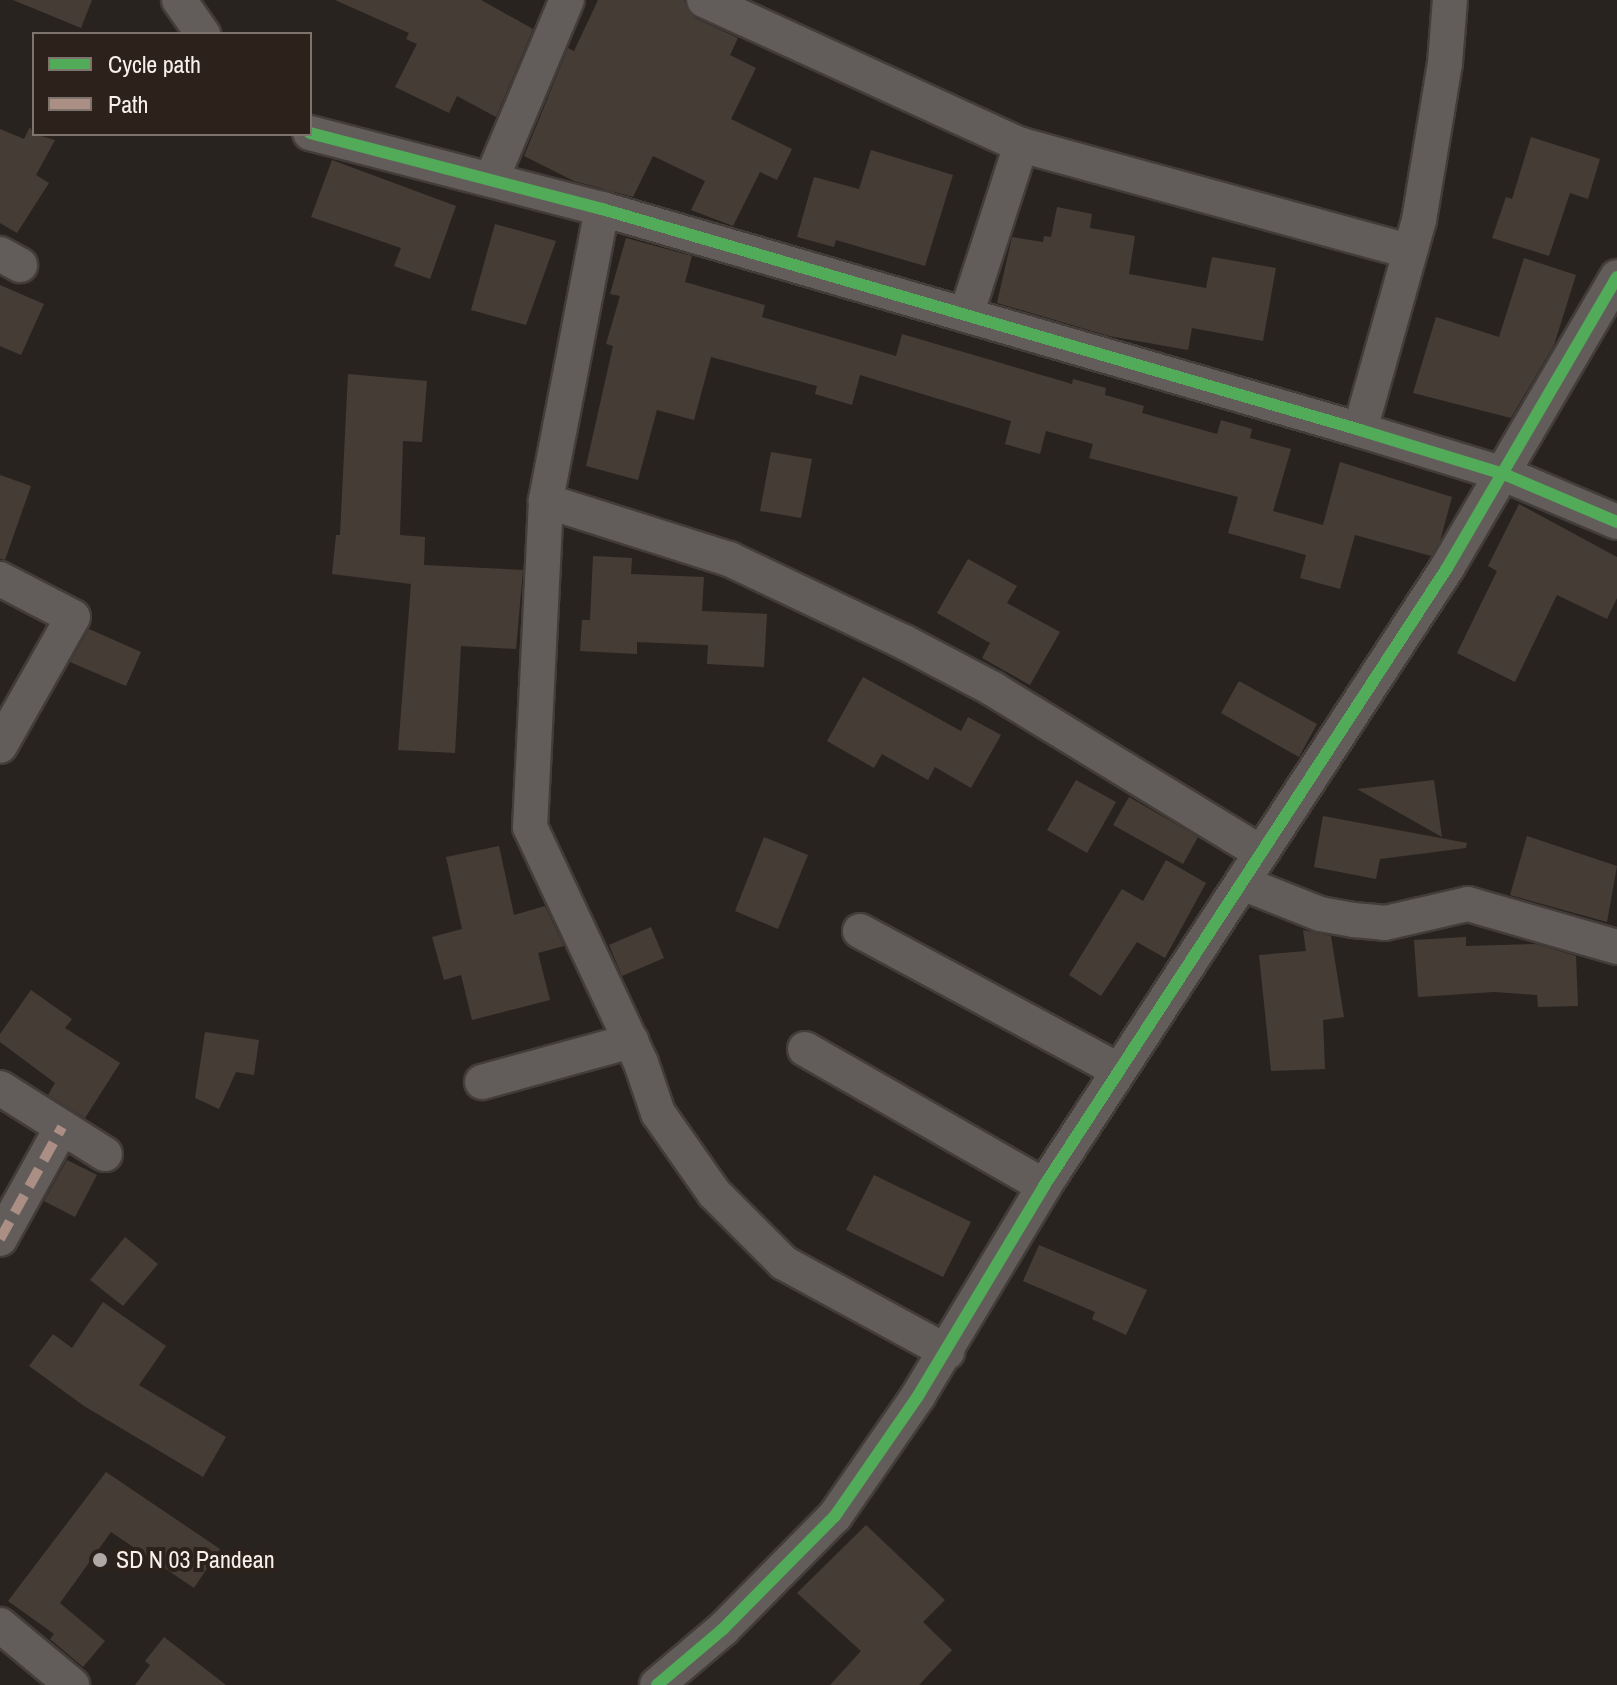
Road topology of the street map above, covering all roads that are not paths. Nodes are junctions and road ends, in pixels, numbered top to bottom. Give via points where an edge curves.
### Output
1 (179, 0) edge
2 (567, 0) edge
3 (704, 0) edge
4 (1450, 0) edge
5 (202, 32) edge
6 (312, 133) edge
7 (1021, 145) junction
8 (492, 178) junction
9 (602, 209) junction
10 (1409, 251) junction
11 (1617, 277) edge
12 (966, 315) junction
13 (1360, 430) junction
14 (1504, 474) junction
15 (546, 501) junction
16 (1617, 522) edge
17 (0, 579) edge
18 (0, 746) edge
19 (1260, 852) junction
20 (1242, 883) junction
21 (860, 931) dead end
22 (1617, 947) edge
23 (631, 1041) junction
24 (805, 1049) dead end
25 (1118, 1070) junction
26 (482, 1082) dead end
27 (0, 1088) edge
28 (62, 1127) junction
29 (105, 1154) dead end
30 (1044, 1186) junction
31 (0, 1239) edge
32 (947, 1352) junction
33 (0, 1625) edge
34 (72, 1685) edge
35 (657, 1685) edge

1 - 5 street
2 - 8 street
3 - 7 street
4 - 10 street via 1445,63
6 - 8 street
7 - 10 street
7 - 12 street
8 - 9 street
9 - 12 street
9 - 15 street
10 - 13 street
11 - 14 street
12 - 13 street
13 - 14 street
14 - 16 street
14 - 19 street
15 - 19 street via 729,559 904,642 993,689
15 - 23 street via 530,827
17 - 18 street via 73,617
19 - 20 street
20 - 22 street via 1320,914 1353,920 1385,923 1468,904
20 - 25 street
21 - 25 street
23 - 26 street
23 - 32 street via 668,1131 714,1193 784,1263
24 - 30 street
25 - 30 street
27 - 28 street
28 - 29 street
28 - 31 street
30 - 32 street
32 - 35 street via 835,1516 723,1629
33 - 34 street

